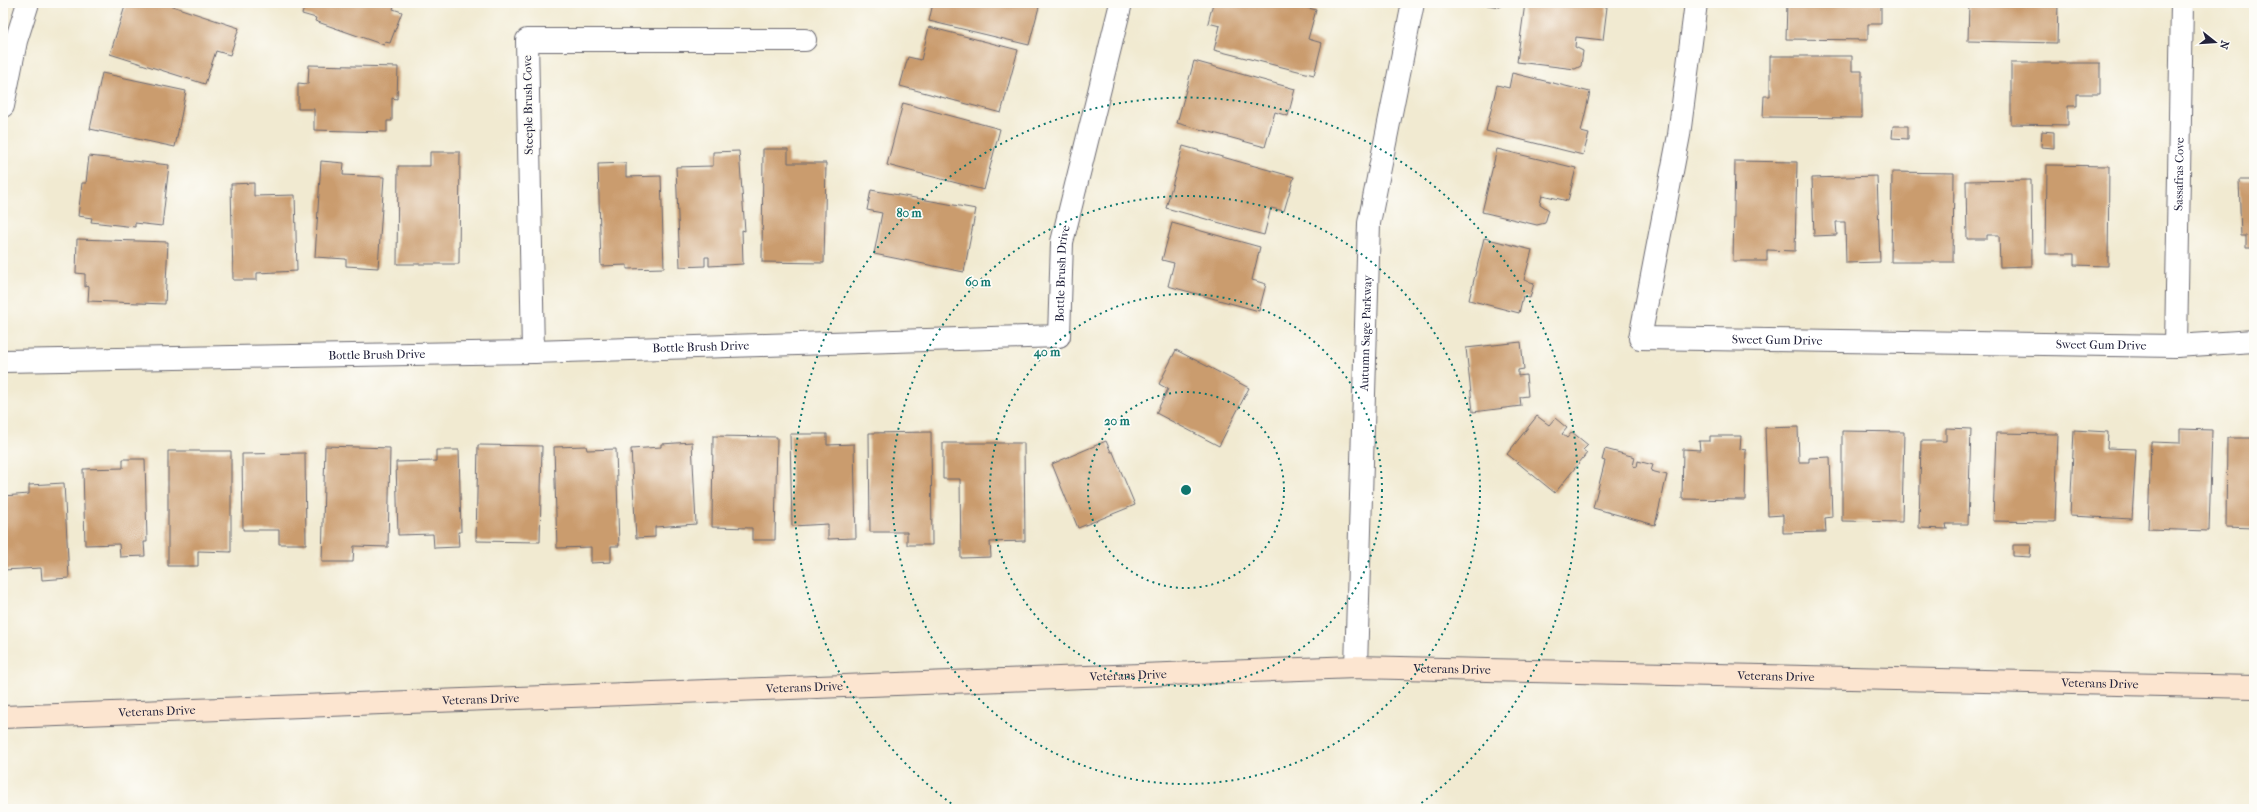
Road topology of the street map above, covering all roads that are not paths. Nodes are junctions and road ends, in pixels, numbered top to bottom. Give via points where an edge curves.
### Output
1 (28, 3) edge
2 (1121, 3) edge
3 (1413, 3) edge
4 (1696, 3) edge
5 (2182, 3) edge
6 (805, 40) dead end
7 (3, 106) edge
8 (2254, 342) edge
9 (2176, 346) junction
10 (533, 352) junction
11 (3, 361) edge
12 (1356, 667) junction
13 (2254, 687) edge
14 (3, 717) edge

1 - 7 street via 16,41
2 - 10 street, Bottle Brush Drive via 1062,242 1058,336
3 - 12 street, Autumn Sage Parkway via 1369,223
4 - 9 street, Sweet Gum Drive via 1679,135 1640,338
5 - 9 street, Sassafras Cove
6 - 10 street, Steeple Brush Cove via 527,40
8 - 9 street, Sweet Gum Drive
10 - 11 street, Bottle Brush Drive
12 - 13 main road, Veterans Drive
12 - 14 main road, Veterans Drive

